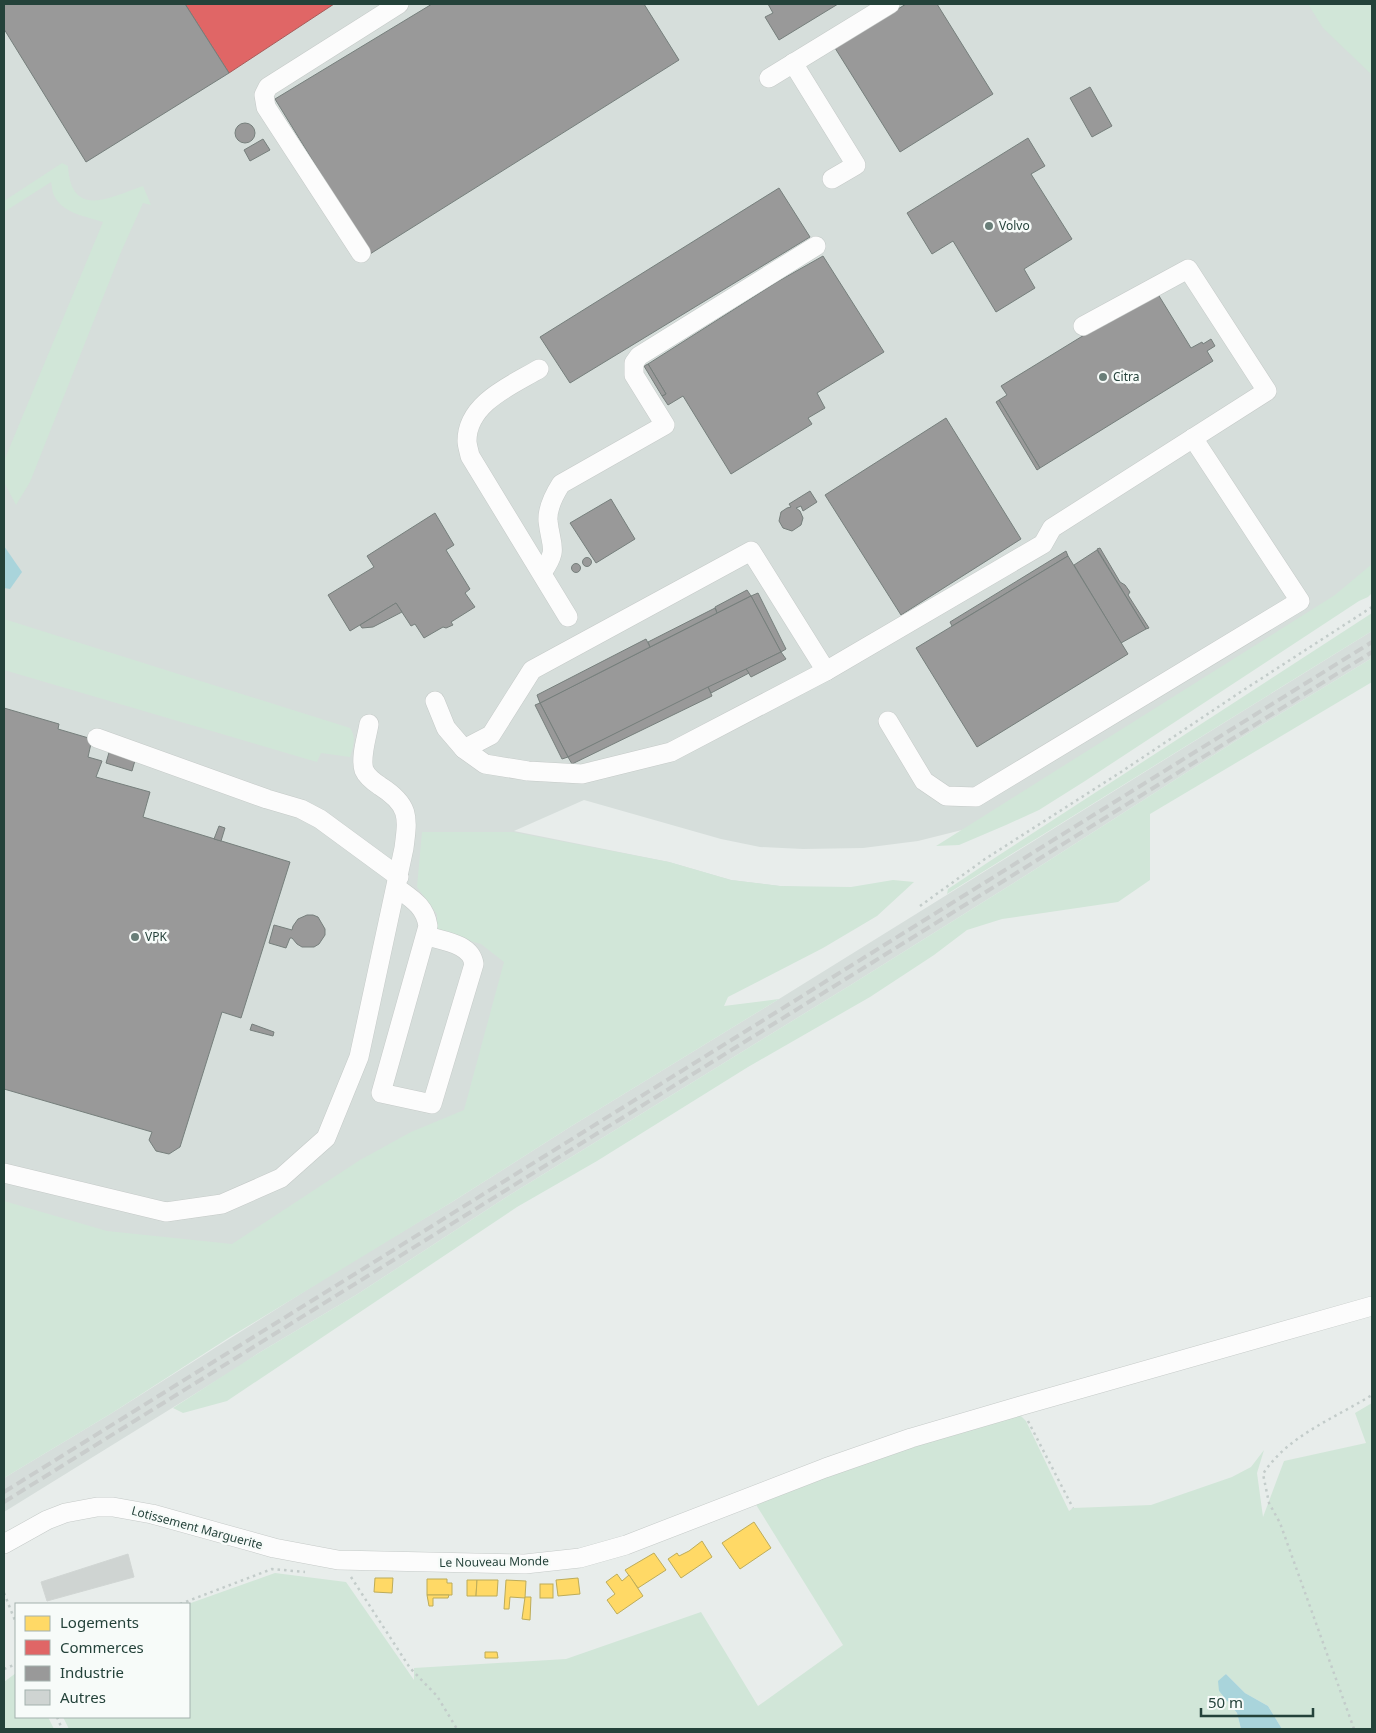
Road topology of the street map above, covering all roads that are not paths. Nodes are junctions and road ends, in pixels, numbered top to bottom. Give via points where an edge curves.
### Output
1 (399, 4) edge
2 (890, 4) edge
3 (794, 63) junction
4 (770, 78) dead end
5 (832, 179) dead end
6 (816, 246) dead end
7 (360, 253) dead end
8 (1083, 326) dead end
9 (539, 369) dead end
10 (1193, 438) junction
11 (542, 572) junction
12 (568, 617) dead end
13 (826, 671) junction
14 (435, 701) dead end
15 (888, 721) dead end
16 (369, 724) dead end
17 (97, 738) dead end
18 (464, 749) junction
19 (398, 883) junction
20 (427, 936) junction
21 (4, 1173) edge
22 (1372, 1306) edge
23 (4, 1544) edge
24 (338, 1560) joint

1 - 7 street via 268,87 264,95 266,107
2 - 3 street
3 - 4 street
3 - 5 street via 856,165
6 - 11 street via 639,356 634,363 634,375 664,425 560,484 552,499 548,519 554,546 552,558
8 - 10 street via 1188,269 1267,391
9 - 11 street via 481,407 466,440 470,456
10 - 13 street via 1052,528 1043,544
10 - 15 street via 1300,601 976,797 946,796 924,781
11 - 12 street
13 - 18 street via 671,752 582,774 528,771 485,764
13 - 18 street via 751,551 532,670 491,736
14 - 18 street via 446,728
16 - 19 street via 364,769 369,778 399,800 407,819
17 - 19 street via 301,809 320,819
19 - 20 street via 421,907 428,921
19 - 21 street via 359,1057 326,1138 281,1178 222,1204 166,1212
20 - 20 street via 381,1093 432,1104 474,964 468,951
22 - 24 street, Le Nouveau Monde via 903,1441 626,1546 580,1558 525,1564
23 - 24 street, Lotissement Marguerite via 65,1513 113,1507 152,1514 274,1548

